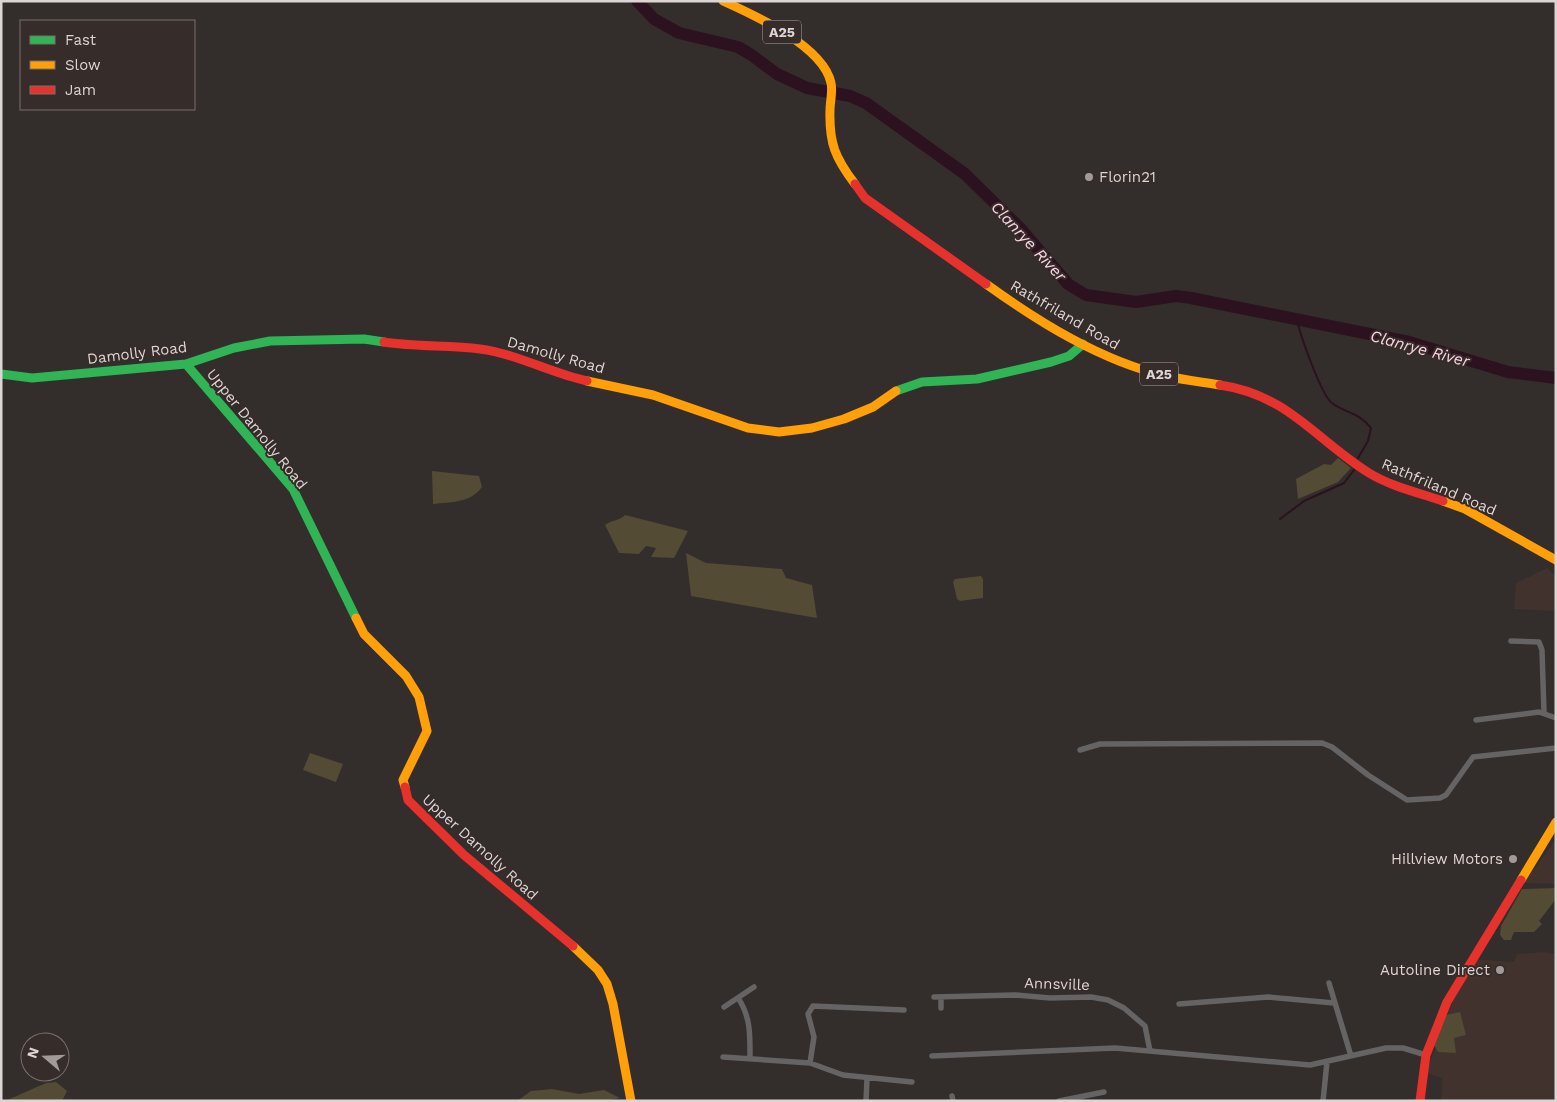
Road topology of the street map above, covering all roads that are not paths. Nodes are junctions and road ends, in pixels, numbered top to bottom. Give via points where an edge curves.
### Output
1 (723, 1) edge
2 (1083, 344) junction
3 (186, 364) junction
4 (1, 374) edge
5 (1556, 560) edge
6 (1511, 641) dead end
7 (1544, 713) junction
8 (1556, 718) edge
9 (1476, 720) dead end
10 (1556, 748) edge
11 (1080, 750) dead end
12 (1556, 822) edge
13 (1329, 983) dead end
14 (754, 987) dead end
15 (934, 997) dead end
16 (942, 997) junction
17 (738, 998) junction
18 (1334, 1003) junction
19 (1179, 1004) dead end
20 (724, 1007) dead end
21 (941, 1008) dead end
22 (904, 1010) dead end
23 (1150, 1051) junction
24 (1426, 1055) junction
25 (932, 1056) dead end
26 (1351, 1056) junction
27 (723, 1057) dead end
28 (750, 1058) junction
29 (1327, 1062) junction
30 (810, 1063) junction
31 (867, 1079) junction
32 (912, 1082) dead end
33 (1104, 1092) dead end
34 (1080, 1099) edge
35 (631, 1101) edge
36 (866, 1101) edge
37 (1059, 1101) edge
38 (1323, 1101) edge
39 (1420, 1101) edge

1 - 2 street, Rathfriland Road / A25 via 771,23 809,51 824,68 830,78 829,134 834,151 865,198 1003,296
2 - 3 street, Damolly Road via 1062,358 981,379 908,385 875,406 847,417 779,432 748,428 631,389 583,380 480,349 410,346 364,339 270,341 234,348
2 - 5 street, Rathfriland Road / A25 via 1166,376 1250,391 1265,397 1295,415 1369,473 1465,509
3 - 4 street, Damolly Road via 32,378
3 - 35 street, Upper Damolly Road via 292,489 364,634 406,676 419,697 427,731 403,780 408,800 500,886 588,958 607,984
6 - 7 street via 1539,642
7 - 8 street
7 - 9 street
10 - 11 street via 1473,757 1440,798 1407,800 1322,743 1100,744
12 - 24 street via 1449,999
13 - 18 street
14 - 17 street
15 - 16 street, Annsville
16 - 21 street
16 - 23 street, Annsville via 1015,995 1108,1000 1124,1008 1145,1026
17 - 20 street
17 - 28 street via 749,1021
18 - 19 street via 1268,997
18 - 26 street
22 - 30 street via 813,1006 808,1014 814,1037
23 - 25 street via 1087,1048
23 - 29 street via 1310,1065
24 - 26 street via 1404,1048 1386,1048
24 - 39 street
26 - 29 street
27 - 28 street
28 - 30 street
29 - 38 street
30 - 31 street via 843,1075
31 - 32 street
31 - 36 street
33 - 34 street
34 - 37 street

